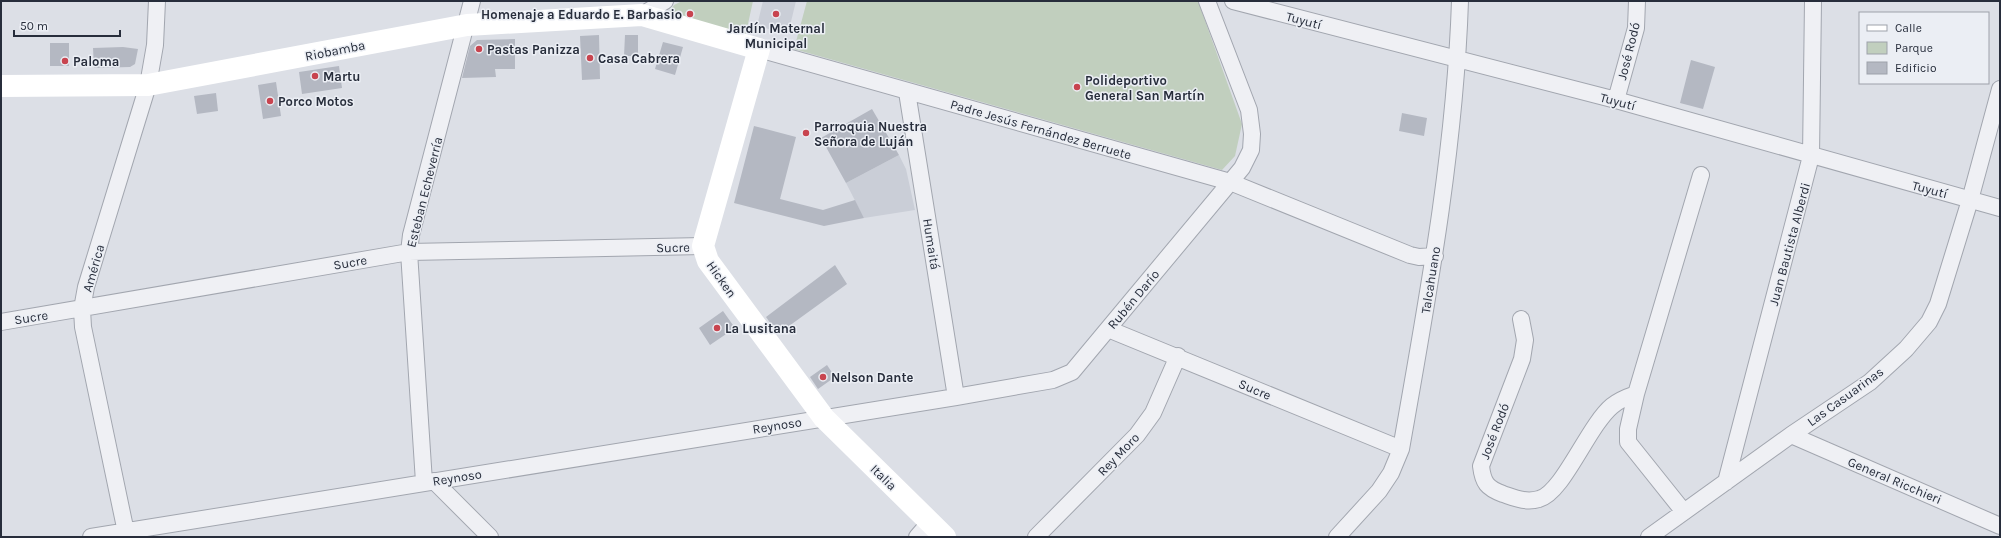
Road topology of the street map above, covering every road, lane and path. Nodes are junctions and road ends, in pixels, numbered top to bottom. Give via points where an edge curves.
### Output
1 (157, 1) edge
2 (472, 1) edge
3 (665, 1) edge
4 (1207, 1) edge
5 (1233, 1) edge
6 (1460, 1) edge
7 (1637, 1) edge
8 (1813, 1) edge
9 (642, 8) edge
10 (467, 25) junction
11 (759, 49) junction
12 (1458, 60) junction
13 (148, 85) junction
14 (1, 86) edge
15 (2000, 89) edge
16 (907, 92) junction
17 (1616, 100) junction
18 (1811, 156) junction
19 (1701, 175) dead end
20 (1230, 182) junction
21 (1970, 200) junction
22 (2000, 208) edge
23 (703, 246) junction
24 (408, 252) junction
25 (1435, 256) junction
26 (82, 309) junction
27 (1521, 319) dead end
28 (1, 322) edge
29 (1108, 329) junction
30 (1178, 356) junction
31 (1636, 394) junction
32 (956, 397) junction
33 (824, 418) junction
34 (1790, 435) junction
35 (1401, 449) junction
36 (429, 481) junction
37 (1726, 482) junction
38 (1684, 512) junction
39 (2000, 526) edge
40 (931, 532) edge
41 (126, 534) edge
42 (91, 537) edge
43 (490, 537) edge
44 (1036, 537) edge
45 (1337, 537) edge
46 (1649, 537) edge

1 - 13 street, América via 155,45
2 - 10 street, Esteban Echeverría
3 - 9 street, Riobamba
4 - 20 street, Rubén Darío via 1249,110 1251,150 1242,168
5 - 12 street, Tuyutí
6 - 12 street, Talcahuano
7 - 17 street, José Rodó via 1636,28
8 - 18 street, Juan Bautista Alberdi
9 - 10 street, Riobamba
9 - 11 street, Padre Jesús Fernández Berruete
10 - 13 street, Riobamba
10 - 24 street, Esteban Echeverría
11 - 16 street, Padre Jesús Fernández Berruete
11 - 23 street, Hicken
12 - 17 street, Tuyutí
12 - 25 street, Talcahuano
13 - 14 street, Riobamba
13 - 26 street, América via 86,287
15 - 21 street, Las Casuarinas
16 - 20 street, Padre Jesús Fernández Berruete
16 - 32 street, Humaitá
17 - 18 street, Tuyutí
18 - 21 street, Tuyutí
18 - 37 street, Juan Bautista Alberdi
19 - 31 street
20 - 25 street, Padre Jesús Fernández Berruete via 1410,255
20 - 29 street, Rubén Darío
21 - 22 street, Tuyutí
21 - 34 street, Las Casuarinas via 1938,304 1929,322 1870,382
23 - 24 street, Sucre
23 - 33 street, Hicken via 708,261
24 - 26 street, Sucre
24 - 36 street, Esteban Echeverría
25 - 35 street, Talcahuano
26 - 28 street, Sucre
26 - 41 street, América via 83,327
27 - 31 street, José Rodó via 1525,340 1522,359 1481,466 1482,479 1496,492 1523,501 1539,499 1550,493 1594,426 1611,407
29 - 30 street, Sucre
29 - 32 street, Rubén Darío via 1072,372 1065,376
30 - 35 street, Sucre
30 - 44 street, Rey Moro via 1153,413 1137,435
31 - 38 street via 1628,429 1628,442
32 - 33 street, Rubén Darío
33 - 36 street, Reynoso
33 - 40 street, Italia
34 - 37 street, Las Casuarinas
34 - 39 street, General Ricchieri
35 - 45 street, Talcahuano via 1391,473 1379,491
36 - 41 street, Reynoso
36 - 43 street
37 - 38 street, Las Casuarinas
38 - 46 street, Las Casuarinas
41 - 42 street, Reynoso

